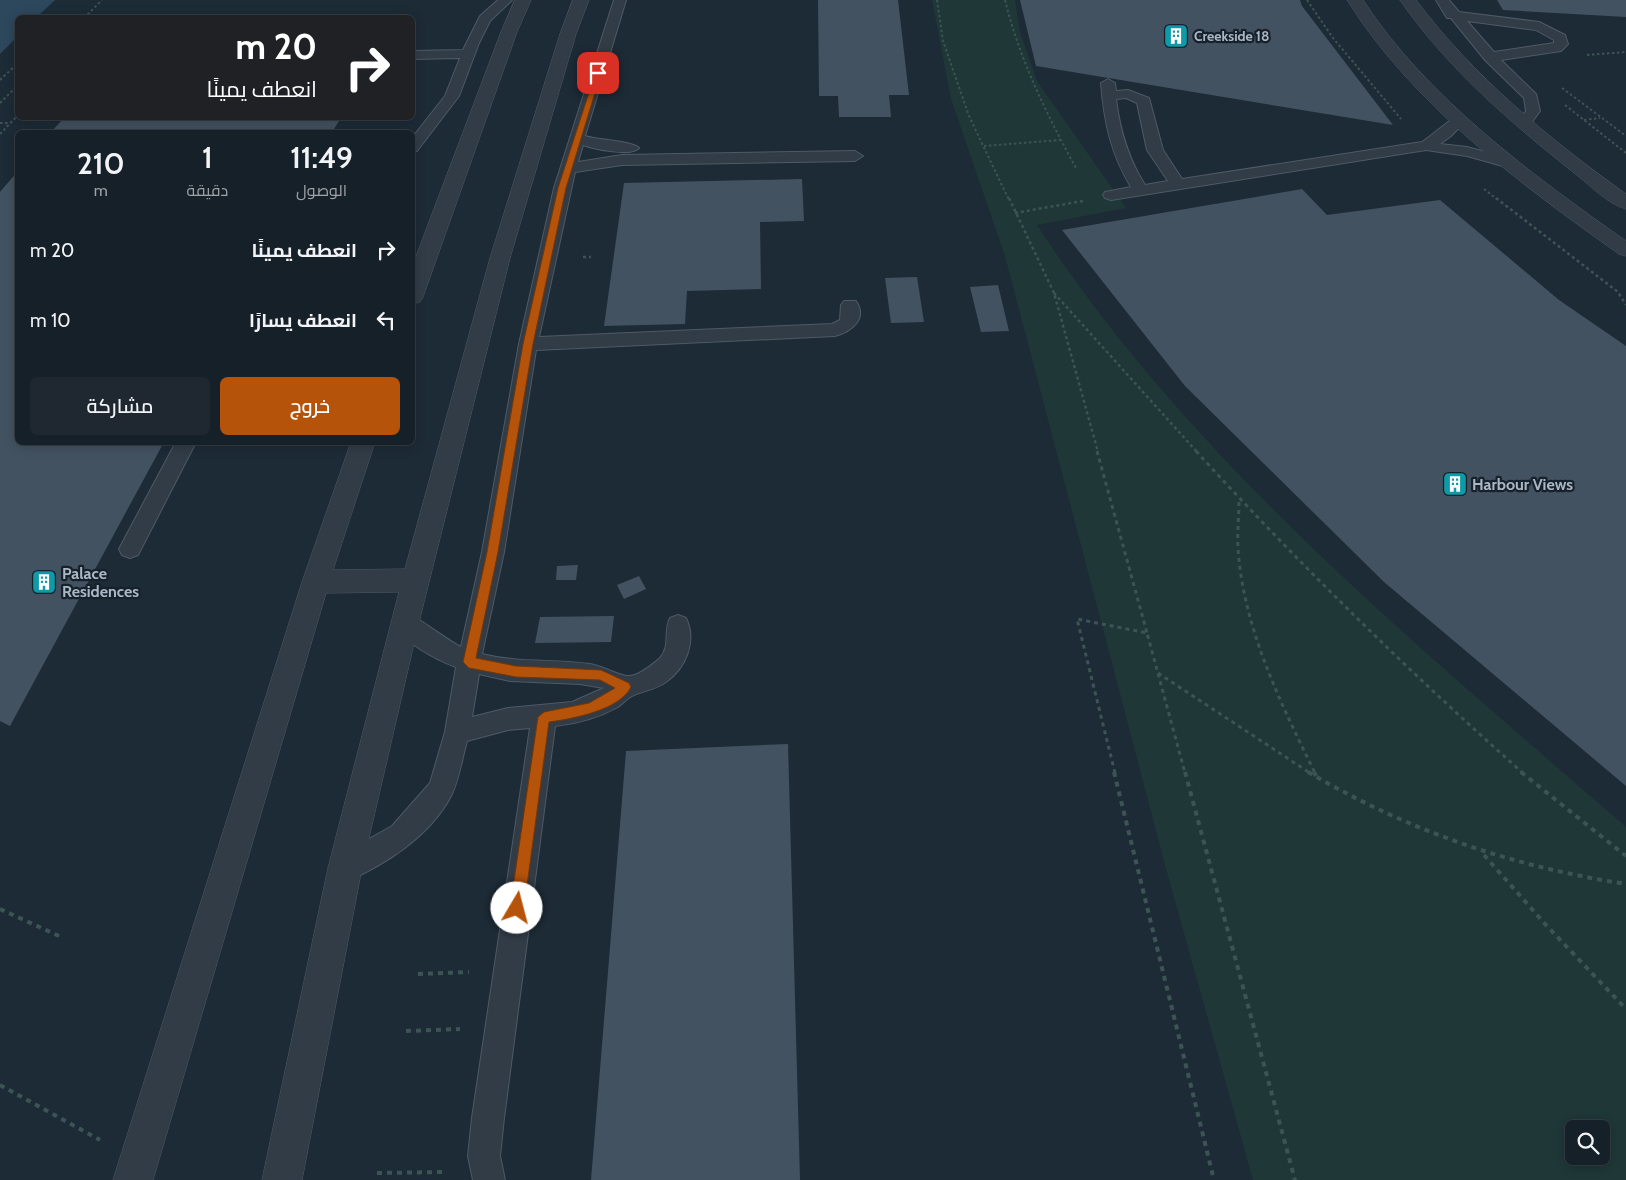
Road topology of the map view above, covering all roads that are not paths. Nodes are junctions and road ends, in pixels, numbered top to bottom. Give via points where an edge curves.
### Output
1 (506, 0) edge
2 (523, 0) edge
3 (581, 0) edge
4 (1355, 0) edge
5 (1408, 0) edge
6 (1442, 0) edge
7 (623, 1) edge
8 (1452, 15) junction
9 (468, 54) junction
10 (415, 55) edge
11 (1490, 57) junction
12 (1460, 119) junction
13 (1524, 123) junction
14 (576, 138) junction
15 (415, 144) edge
16 (1426, 146) junction
17 (1510, 163) junction
18 (568, 168) junction
19 (1178, 185) junction
20 (1141, 191) junction
21 (1111, 196) road end
22 (1625, 202) edge
23 (1626, 250) edge
24 (415, 289) edge
25 (850, 305) dead end
26 (528, 344) junction
27 (184, 445) edge
28 (362, 445) edge
29 (130, 548) dead end
30 (417, 580) junction
31 (316, 582) junction
32 (405, 622) junction
33 (678, 625) dead end
34 (469, 662) junction
35 (625, 687) junction
36 (544, 717) junction
37 (457, 732) junction
38 (345, 868) junction
39 (136, 1171) edge
40 (282, 1180) edge
41 (489, 1180) edge

1 - 9 lane via 485,16
2 - 24 street
3 - 30 street via 500,258
4 - 12 street via 1401,60
5 - 13 street via 1475,79
6 - 8 lane
7 - 14 lane
8 - 11 lane
8 - 11 lane via 1539,26 1560,38 1561,44 1556,48
9 - 10 lane
9 - 15 lane via 446,107
11 - 13 lane via 1531,98 1533,112
12 - 16 lane
12 - 17 street
13 - 22 street
14 - 18 lane
14 - 18 lane via 610,147 854,153 622,160
16 - 17 lane
16 - 19 lane
17 - 23 street
18 - 26 lane
19 - 20 lane
19 - 20 lane via 1155,150 1144,100 1109,90 1115,142
20 - 21 lane
25 - 26 lane via 849,323 835,330
26 - 34 lane via 493,552
27 - 29 lane
28 - 31 street
30 - 31 street
30 - 32 street
31 - 39 street
32 - 34 lane via 444,652
32 - 38 street
33 - 35 lane via 678,651 669,664 657,675
34 - 35 lane via 516,672 601,675
34 - 37 lane
35 - 36 lane via 591,708
36 - 37 lane via 508,719
36 - 41 lane via 488,1118 484,1156
37 - 38 lane via 441,788 423,812 401,835
38 - 40 street

